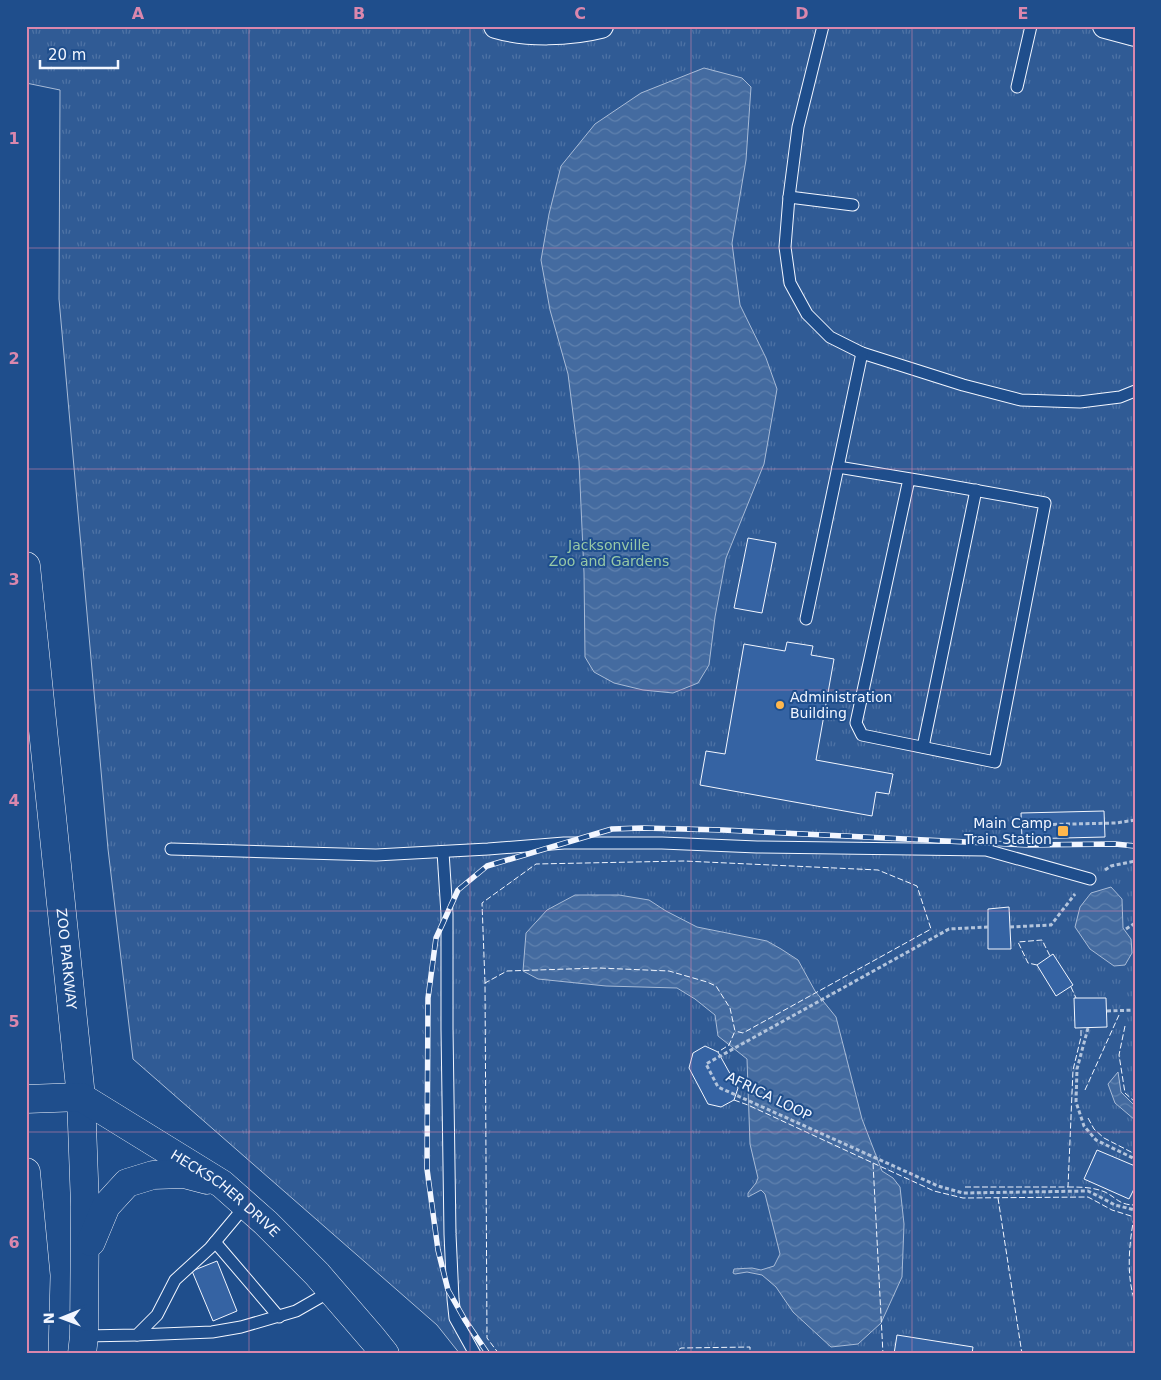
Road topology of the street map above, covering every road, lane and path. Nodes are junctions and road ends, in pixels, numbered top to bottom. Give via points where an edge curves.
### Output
1 (496, 26) edge
2 (600, 26) edge
3 (824, 26) edge
4 (1031, 26) edge
5 (1105, 26) edge
6 (1135, 34) edge
7 (1017, 87) dead end
8 (789, 197) junction
9 (853, 205) dead end
10 (862, 353) junction
11 (1135, 391) edge
12 (838, 467) junction
13 (910, 479) junction
14 (976, 490) junction
15 (26, 566) edge
16 (806, 618) dead end
17 (923, 748) junction
18 (1135, 820) edge
19 (1027, 826) dead end
20 (171, 849) dead end
21 (443, 852) junction
22 (1090, 879) dead end
23 (1078, 890) dead end
24 (1135, 923) edge
25 (988, 927) dead end
26 (1010, 927) dead end
27 (1126, 929) dead end
28 (1135, 1010) edge
29 (1107, 1011) dead end
30 (1088, 1028) dead end
31 (81, 1097) junction
32 (26, 1099) edge
33 (1135, 1159) edge
34 (26, 1172) edge
35 (222, 1184) junction
36 (246, 1205) junction
37 (1135, 1210) edge
38 (215, 1242) junction
39 (85, 1257) junction
40 (332, 1291) junction
41 (279, 1316) junction
42 (137, 1335) junction
43 (83, 1345) edge
44 (34, 1354) edge
45 (385, 1354) edge
46 (475, 1354) edge

1 - 2 street via 547,33
3 - 8 lane via 798,126
4 - 7 lane
5 - 6 street
8 - 9 lane
8 - 10 lane via 785,247 790,282 807,314 830,337
10 - 11 lane via 1021,400 1080,402 1120,397
10 - 12 lane
12 - 13 lane
12 - 16 lane
13 - 14 lane
13 - 17 lane via 856,723 862,735
14 - 17 lane
14 - 17 lane via 1045,503 995,762
15 - 31 main road, ZOO PARKWAY
18 - 19 path
20 - 21 lane via 376,855
21 - 22 lane via 564,843 986,850
21 - 46 lane via 447,914 453,1299 455,1318
23 - 26 path via 1051,925
24 - 27 path
25 - 37 path, AFRICA LOOP via 949,929 706,1064 718,1087 938,1186 964,1192 1088,1192 1115,1206
28 - 29 path
30 - 33 path via 1077,1069 1076,1102 1084,1126 1096,1140
31 - 32 main road
31 - 35 main road, HECKSCHER DRIVE
31 - 39 main road, ZOO PARKWAY
34 - 44 main road via 36,1276
35 - 36 main road, HECKSCHER DRIVE
35 - 39 main road via 184,1174 154,1176 128,1183 106,1206
36 - 38 lane
36 - 40 main road, HECKSCHER DRIVE
38 - 41 lane
38 - 42 lane via 174,1280 157,1315
39 - 43 main road, ZOO PARKWAY
40 - 41 lane via 296,1311
40 - 45 main road, HECKSCHER DRIVE
41 - 42 lane via 212,1332
42 - 43 lane

